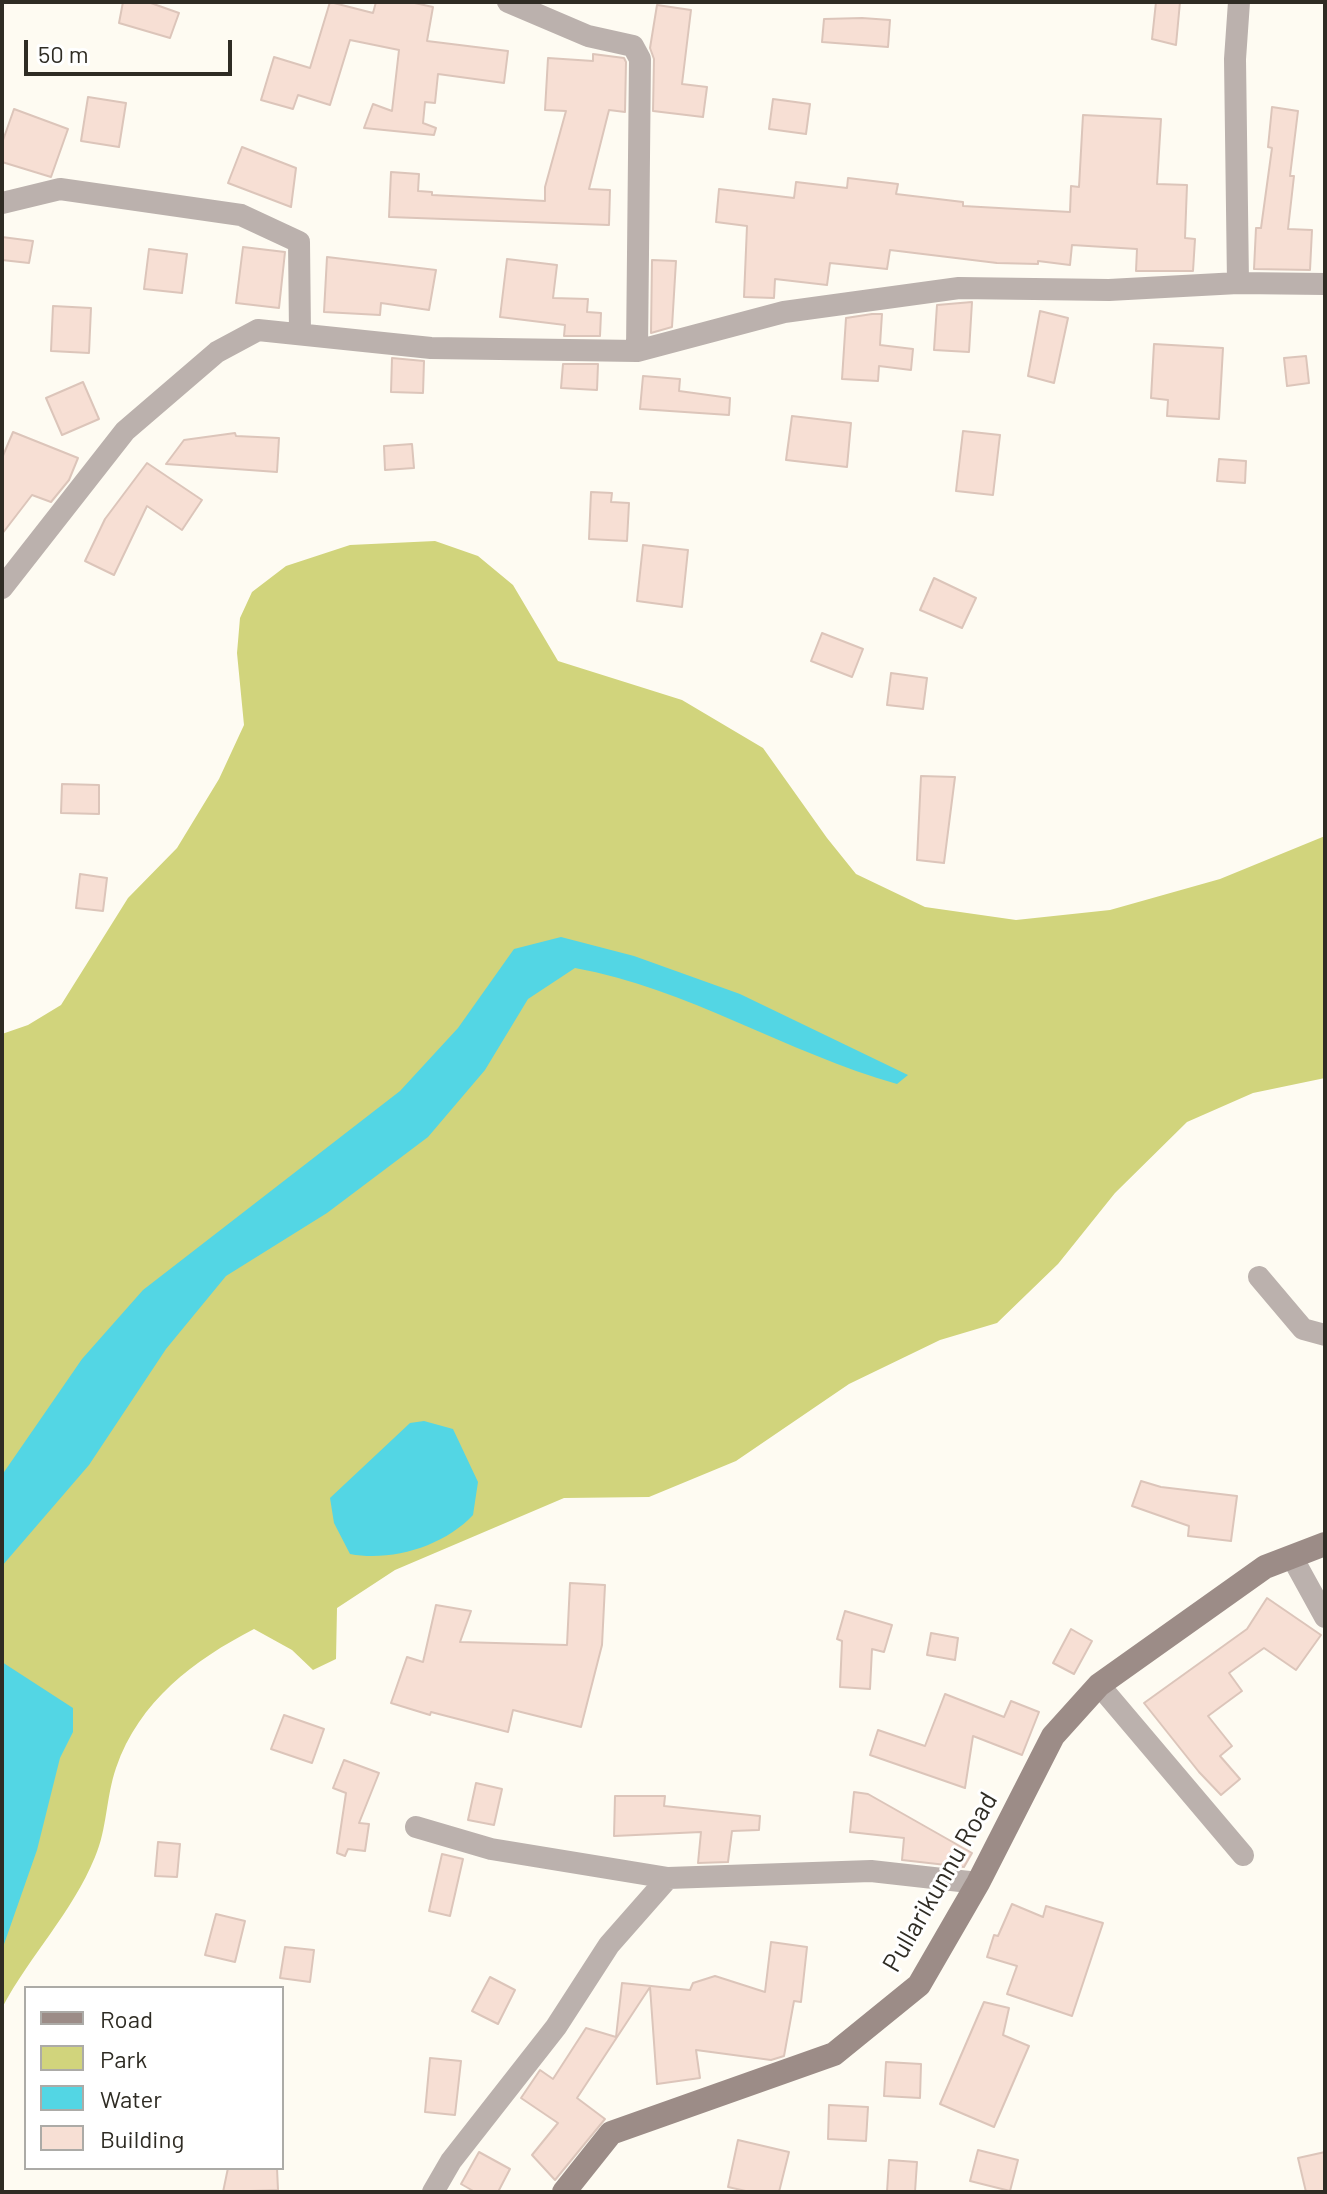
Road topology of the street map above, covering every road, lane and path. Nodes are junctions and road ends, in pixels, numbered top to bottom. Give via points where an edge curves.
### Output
1 (508, 2) edge
2 (1239, 2) edge
3 (2, 203) edge
4 (1238, 283) junction
5 (1325, 284) edge
6 (300, 333) junction
7 (637, 351) junction
8 (2, 588) edge
9 (1259, 1277) dead end
10 (1325, 1335) edge
11 (1325, 1544) edge
12 (1292, 1557) junction
13 (1325, 1617) edge
14 (1099, 1685) junction
15 (416, 1827) dead end
16 (1243, 1855) dead end
17 (668, 1878) junction
18 (978, 1883) junction
19 (433, 2192) edge
20 (564, 2192) edge

1 - 7 street via 588,36 633,46 640,59
2 - 4 street
3 - 6 street via 60,189 241,215 299,242
4 - 5 street
4 - 7 street via 1109,290 959,288 784,312
6 - 7 street via 431,348
6 - 8 street via 258,330 236,340 156,402 125,431
9 - 10 street via 1303,1329
11 - 12 main road, Pullarikunnu Road
12 - 13 street
12 - 14 main road, Pullarikunnu Road via 1265,1567
14 - 16 street
14 - 18 main road, Pullarikunnu Road via 1053,1736
15 - 17 street via 491,1849
17 - 18 street via 871,1871
17 - 19 street via 609,1945 556,2027 460,2149
18 - 20 main road, Pullarikunnu Road via 919,1985 834,2054 611,2133

